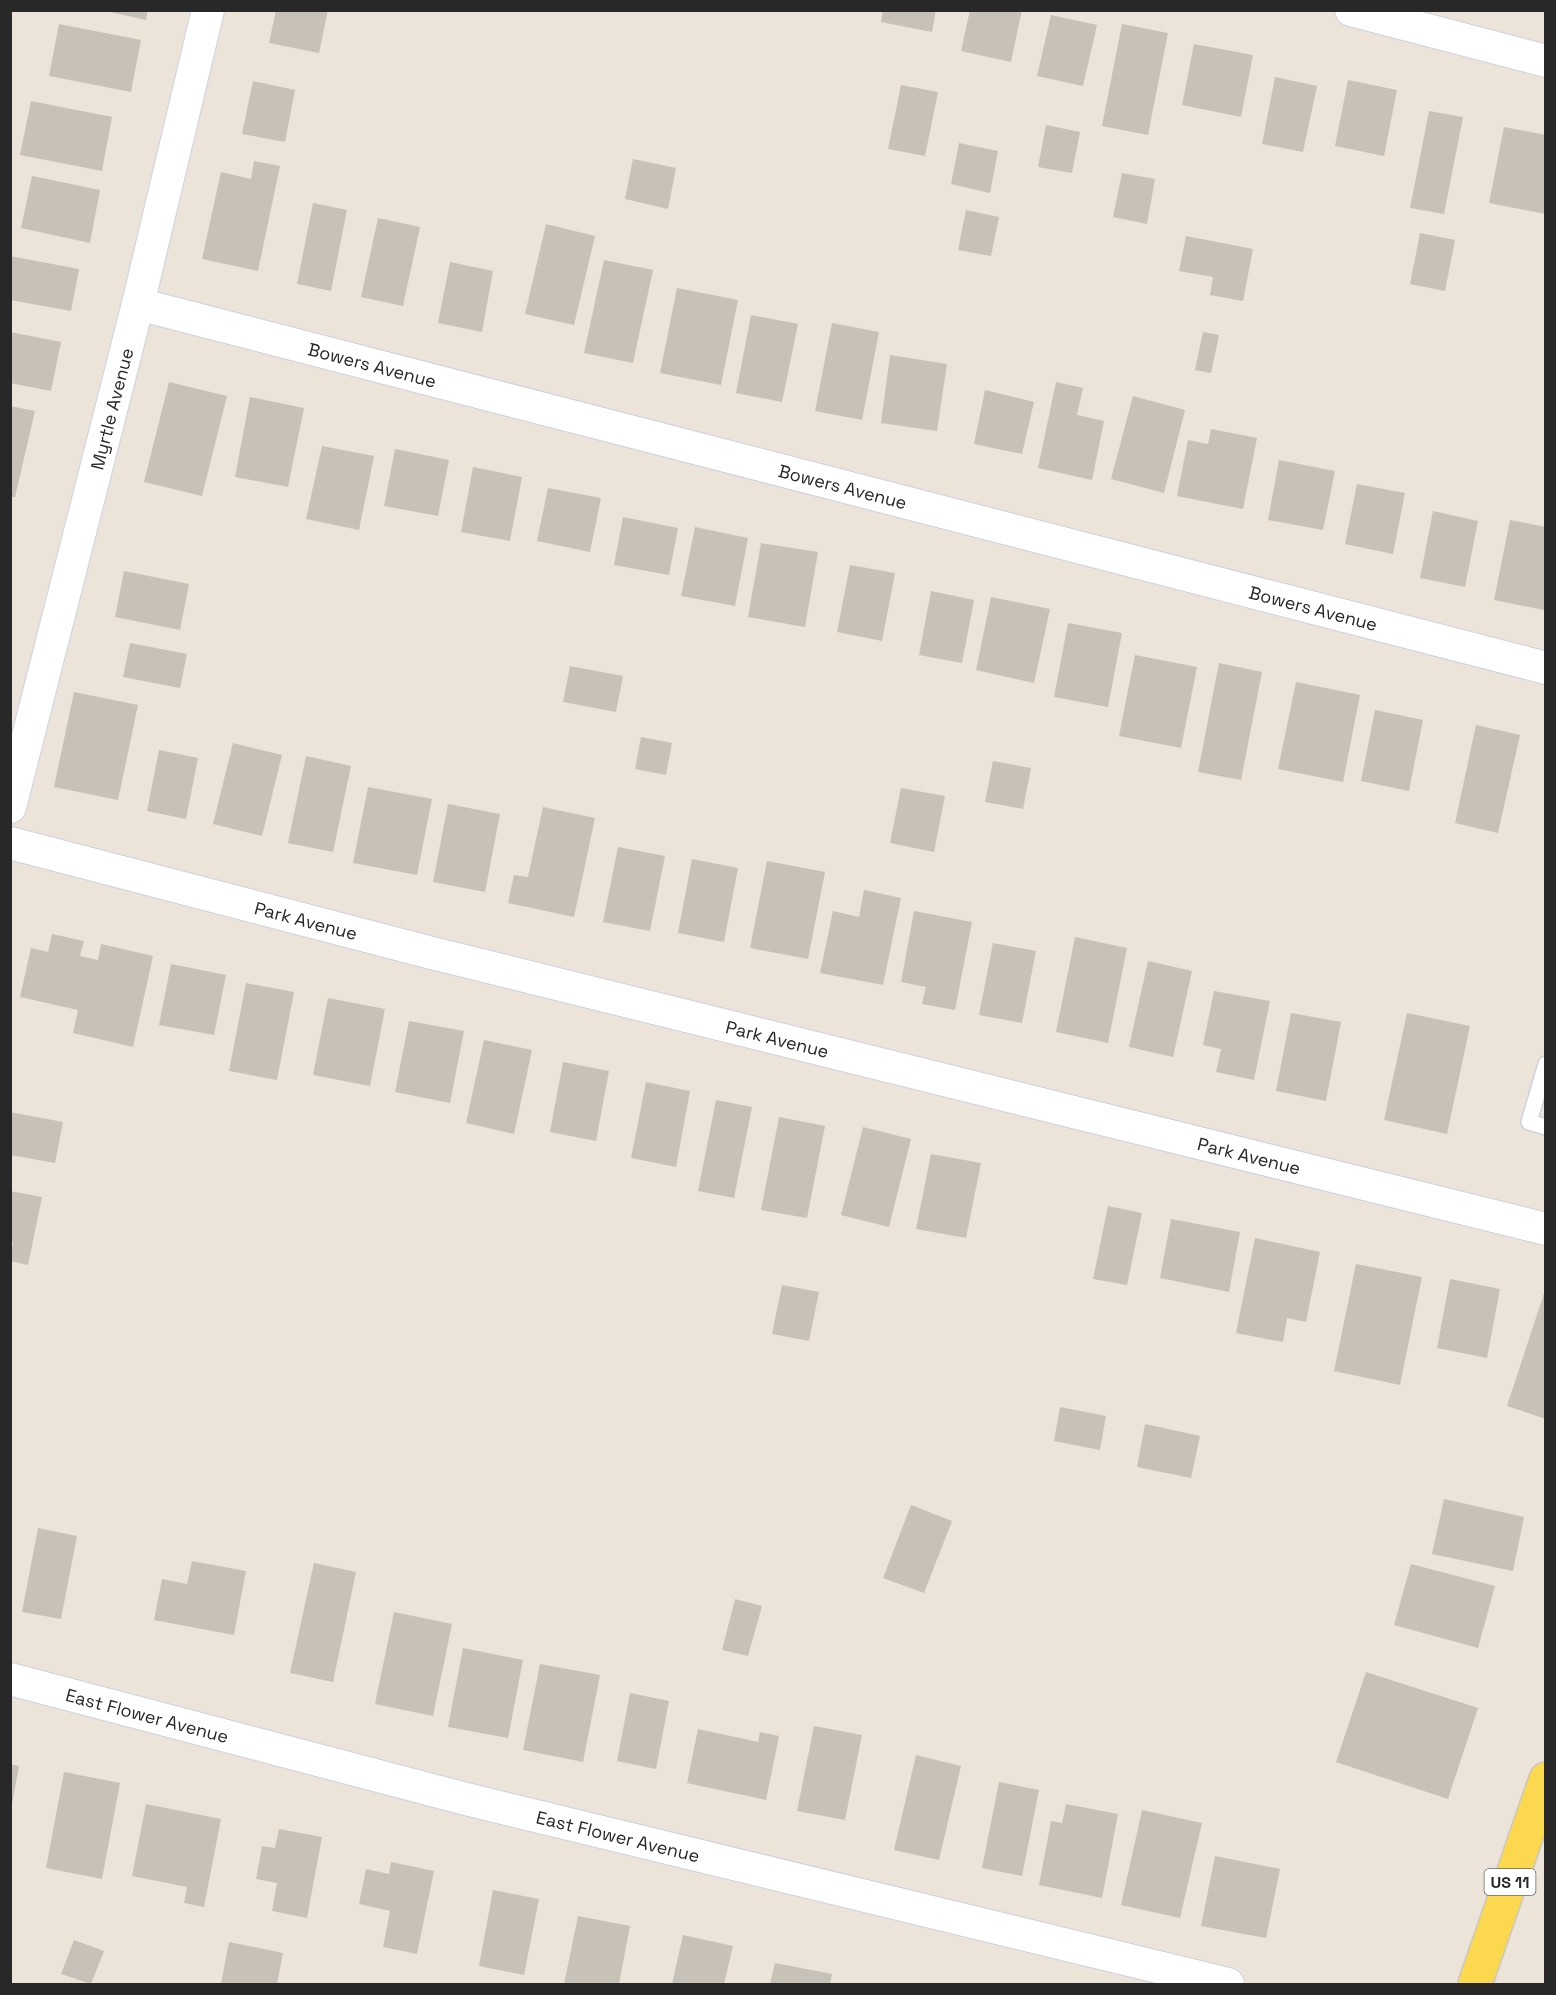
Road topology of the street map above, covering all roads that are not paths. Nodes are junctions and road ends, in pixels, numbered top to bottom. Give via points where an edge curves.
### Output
1 (208, 10) edge
2 (1350, 10) edge
3 (1545, 61) edge
4 (138, 304) junction
5 (1545, 668) edge
6 (10, 807) edge
7 (10, 843) edge
8 (1545, 1064) edge
9 (1545, 1127) edge
10 (1545, 1229) edge
11 (10, 1679) edge
12 (1545, 1779) edge
13 (1228, 1984) edge
14 (1475, 1984) edge

1 - 4 street, Myrtle Avenue
2 - 3 street
4 - 5 street, Bowers Avenue
4 - 6 street, Myrtle Avenue
7 - 10 street, Park Avenue via 440,955
8 - 9 lane via 1528,1122
11 - 13 street, East Flower Avenue via 466,1799
12 - 14 main road, US 11

